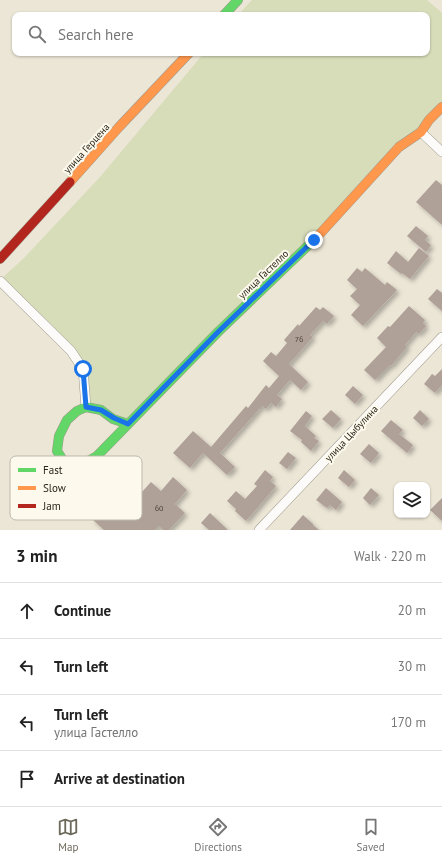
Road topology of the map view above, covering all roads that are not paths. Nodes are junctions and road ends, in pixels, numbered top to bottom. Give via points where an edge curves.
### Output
1 (238, 0) edge
2 (227, 12) edge
3 (186, 56) edge
4 (442, 107) edge
5 (421, 132) junction
6 (442, 152) edge
7 (0, 259) edge
8 (0, 281) edge
9 (442, 337) edge
10 (86, 407) junction
11 (128, 424) junction
12 (60, 456) edge
13 (97, 456) edge
14 (259, 530) edge

1 - 2 street
3 - 7 street, улица Герцена
4 - 5 street, улица Гастелло
5 - 6 street
5 - 11 street, улица Гастелло via 399,147 314,240 218,332
8 - 10 street via 71,351 83,369
9 - 14 street, улица Цыбулина
10 - 11 street via 101,410
10 - 12 street, улица Гастелло via 77,410 67,420 59,436 57,451
11 - 13 street, улица Гастелло

